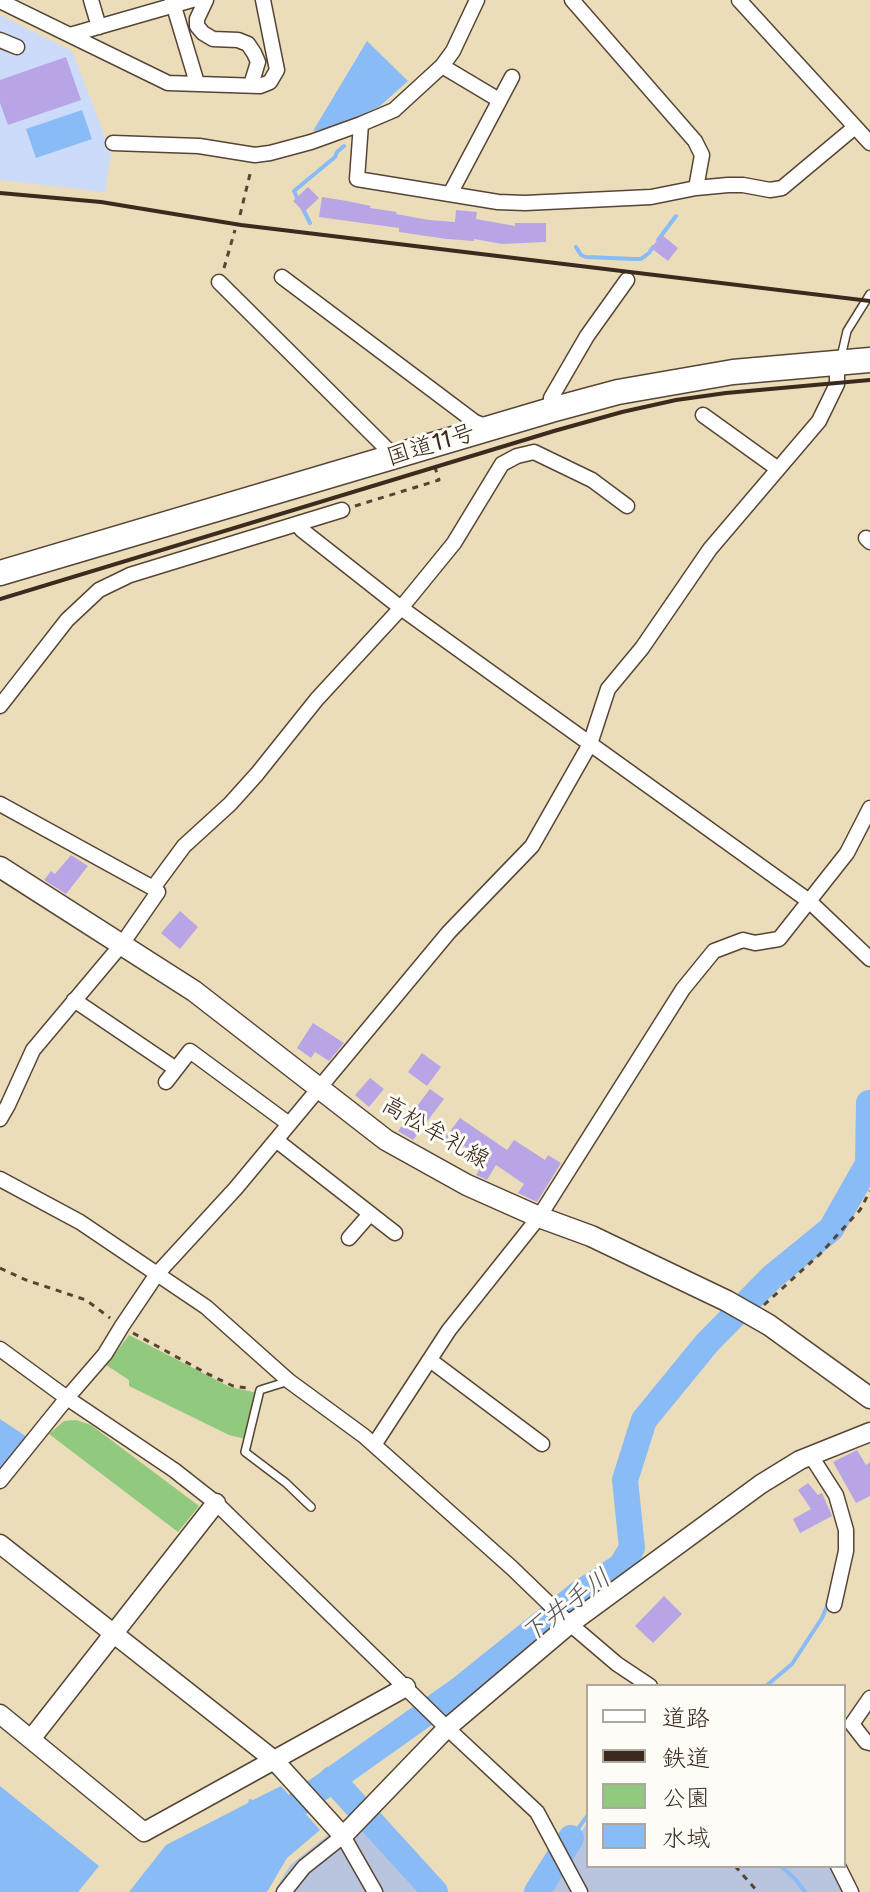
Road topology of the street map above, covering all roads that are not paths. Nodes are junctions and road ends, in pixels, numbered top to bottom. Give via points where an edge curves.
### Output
1 (91, 0) edge
2 (192, 0) edge
3 (206, 0) edge
4 (263, 0) edge
5 (477, 0) edge
6 (572, 0) edge
7 (739, 0) edge
8 (0, 1) edge
9 (173, 3) edge
10 (99, 27) junction
11 (70, 35) junction
12 (0, 40) edge
13 (17, 47) dead end
14 (442, 66) junction
15 (512, 77) dead end
16 (197, 83) junction
17 (251, 85) junction
18 (499, 100) junction
19 (361, 124) junction
20 (855, 127) junction
21 (113, 143) dead end
22 (870, 143) edge
23 (696, 188) junction
24 (450, 194) junction
25 (282, 277) dead end
26 (627, 280) dead end
27 (219, 282) road end
28 (870, 294) edge
29 (870, 360) edge
30 (839, 363) junction
31 (551, 410) junction
32 (703, 415) dead end
33 (490, 428) junction
34 (393, 457) junction
35 (778, 469) junction
36 (627, 506) dead end
37 (342, 510) road end
38 (297, 524) junction
39 (0, 573) edge
40 (401, 608) junction
41 (0, 706) edge
42 (590, 744) junction
43 (0, 804) edge
44 (870, 808) edge
45 (0, 867) edge
46 (153, 888) junction
47 (809, 901) junction
48 (122, 944) junction
49 (870, 959) edge
50 (74, 1000) junction
51 (176, 1069) junction
52 (166, 1082) dead end
53 (319, 1089) junction
54 (0, 1119) edge
55 (289, 1124) junction
56 (276, 1140) junction
57 (0, 1179) edge
58 (370, 1214) junction
59 (539, 1217) junction
60 (395, 1233) dead end
61 (349, 1238) dead end
62 (157, 1274) junction
63 (0, 1349) edge
64 (430, 1360) junction
65 (289, 1381) junction
66 (67, 1398) junction
67 (870, 1398) edge
68 (870, 1432) edge
69 (542, 1444) dead end
70 (374, 1445) junction
71 (811, 1456) junction
72 (0, 1481) edge
73 (216, 1503) junction
74 (311, 1507) dead end
75 (0, 1544) edge
76 (834, 1605) dead end
77 (567, 1622) junction
78 (113, 1633) junction
79 (647, 1684) edge
80 (406, 1687) junction
81 (870, 1698) edge
82 (0, 1714) edge
83 (444, 1725) junction
84 (31, 1739) junction
85 (870, 1743) edge
86 (280, 1766) junction
87 (344, 1829) junction
88 (839, 1868) edge
89 (284, 1892) edge
90 (375, 1892) edge
91 (580, 1892) edge
92 (851, 1892) edge

1 - 10 street
2 - 9 street
3 - 17 street via 197,26 213,39 248,44 258,62
4 - 17 street via 277,70 270,82
5 - 14 street
6 - 23 street via 695,141 702,155
7 - 20 street
8 - 11 street
9 - 10 street
9 - 16 street
10 - 11 street
11 - 16 street via 168,83
12 - 13 street
14 - 18 street
14 - 19 street via 394,110
15 - 18 street
16 - 17 street
18 - 24 street
19 - 21 street via 255,155 199,146
19 - 24 street via 357,179
20 - 22 street
20 - 23 street via 782,188
23 - 24 street via 651,197 525,203
25 - 33 street
26 - 31 street via 587,336 551,398
27 - 34 street
28 - 30 lane via 847,331
29 - 30 highway, 国道11号
30 - 31 highway, 国道11号 via 675,380
30 - 35 street via 837,384 819,421
31 - 33 highway, 国道11号
32 - 35 street
33 - 34 highway, 国道11号
34 - 39 highway, 国道11号
35 - 42 street via 710,549 608,689
36 - 40 street via 592,480 534,452 517,456 502,464 454,543
37 - 38 street
38 - 40 street
38 - 41 street via 130,575 99,590 67,620
40 - 42 street
40 - 46 street via 230,804 184,846
42 - 47 street
42 - 53 street via 532,846 449,932
43 - 46 street
44 - 47 street via 847,853
45 - 48 main road, 高松牟礼線
46 - 48 street via 158,892
47 - 49 street
47 - 59 street via 779,939 743,940 714,951 683,989
48 - 50 street
48 - 53 main road, 高松牟礼線 via 194,991
50 - 51 street
50 - 54 street via 33,1050
51 - 52 street
51 - 55 street via 190,1051
53 - 55 street
53 - 59 main road, 高松牟礼線 via 386,1140
55 - 56 street
56 - 58 street
56 - 62 street
57 - 62 street via 80,1222
58 - 60 street
58 - 61 street
59 - 64 street
59 - 67 main road, 高松牟礼線 via 727,1301
62 - 65 street via 206,1307
62 - 66 street via 105,1354
63 - 66 street
64 - 69 street
64 - 70 street
65 - 70 street
65 - 74 lane via 260,1390 245,1452
66 - 72 street
66 - 73 street
68 - 71 street
70 - 77 street
71 - 76 street via 836,1495 846,1530
71 - 77 street via 761,1484
73 - 78 street
73 - 80 street
75 - 78 street
77 - 79 street
77 - 83 street
78 - 84 street
78 - 86 street
80 - 83 street
80 - 86 street
81 - 85 street via 852,1724
82 - 84 street
83 - 87 street
83 - 91 street via 537,1812
84 - 86 street via 144,1832
86 - 87 street
87 - 89 street
87 - 90 street
88 - 92 street

